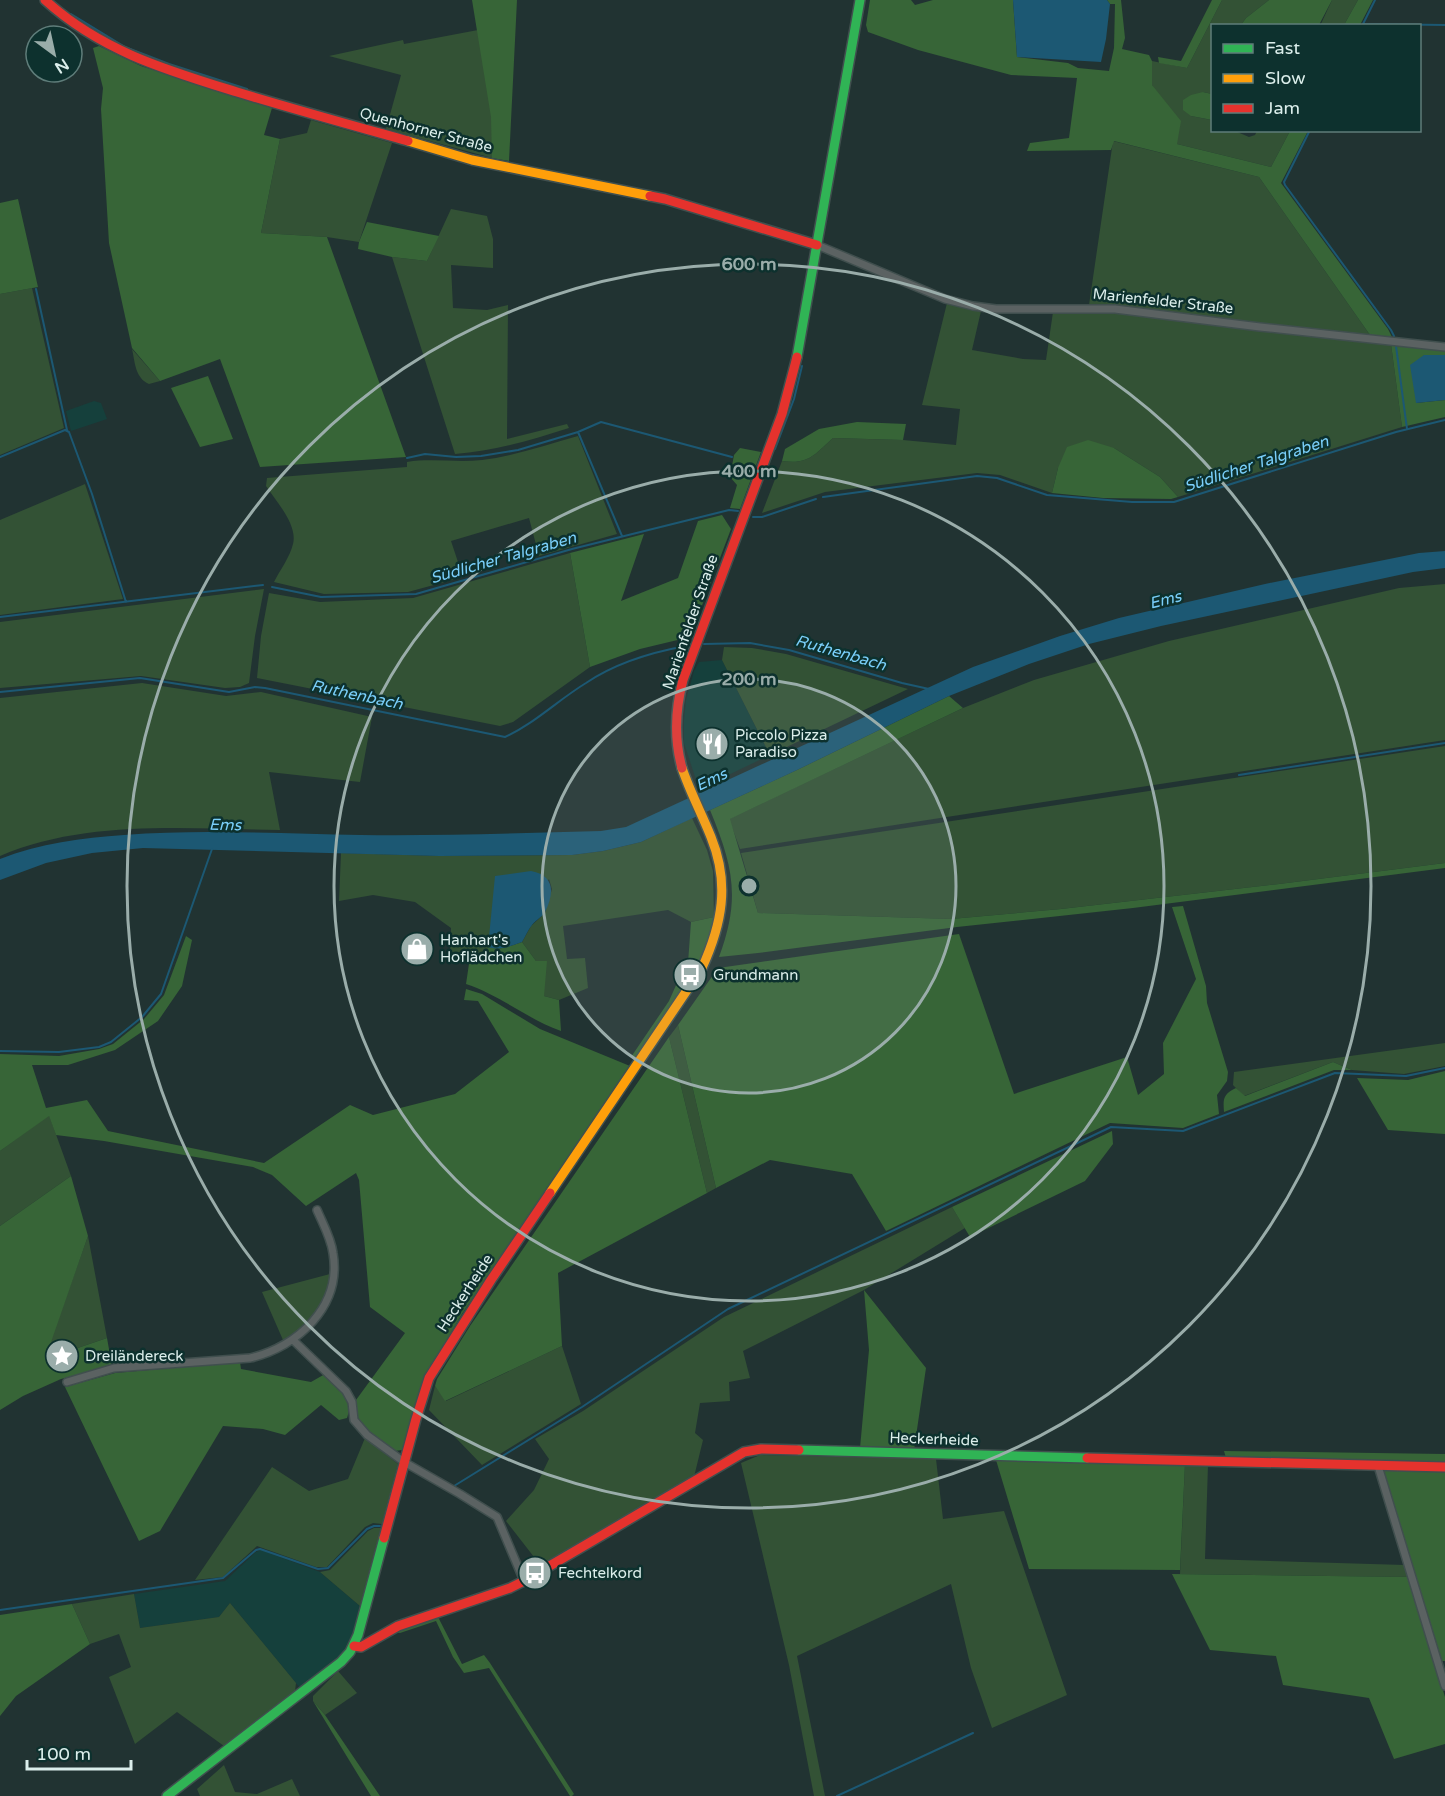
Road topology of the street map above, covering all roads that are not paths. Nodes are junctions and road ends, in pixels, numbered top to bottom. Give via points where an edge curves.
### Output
1 (45, 0) edge
2 (860, 0) edge
3 (817, 245) junction
4 (1445, 347) edge
5 (639, 1063) joint
6 (317, 1210) dead end
7 (293, 1340) junction
8 (67, 1382) dead end
9 (404, 1462) junction
10 (1378, 1466) junction
11 (1445, 1467) edge
12 (524, 1581) junction
13 (354, 1646) junction
14 (1445, 1686) edge
15 (167, 1796) edge

1 - 3 main road, Quenhorner Straße via 92,35 132,57 167,70 472,160 665,199
2 - 3 main road, Marienfelder Straße
3 - 4 street, Marienfelder Straße via 945,299 973,306 1115,309
3 - 5 main road, Marienfelder Straße via 788,396 682,681 676,721 678,751 690,790 722,870 718,931 702,968
5 - 9 main road, Heckerheide via 429,1378
6 - 7 street via 333,1253 333,1281 324,1307
7 - 8 street via 250,1358 114,1368
7 - 9 street via 346,1391 354,1420 367,1435
9 - 12 street via 496,1517
9 - 13 main road, Heckerheide
10 - 11 main road, Heckerheide
10 - 12 main road, Heckerheide via 761,1449 734,1457
10 - 14 street
12 - 13 main road, Heckerheide via 398,1626 361,1647
13 - 15 main road, Heckerheide via 341,1662

